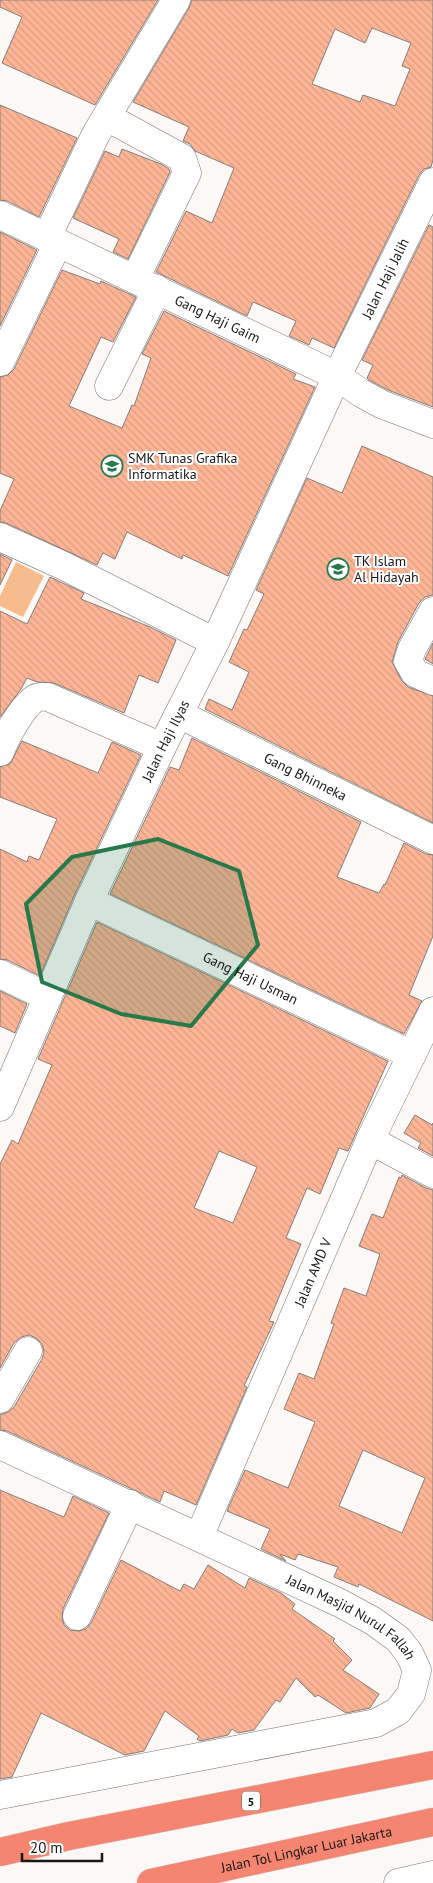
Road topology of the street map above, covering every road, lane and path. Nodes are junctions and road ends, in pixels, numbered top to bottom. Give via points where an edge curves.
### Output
1 (176, 0) edge
2 (107, 117) junction
3 (433, 182) edge
4 (0, 215) edge
5 (53, 240) junction
6 (146, 284) junction
7 (0, 362) edge
8 (337, 376) junction
9 (109, 386) dead end
10 (433, 424) edge
11 (0, 537) edge
12 (433, 611) edge
13 (215, 642) junction
14 (433, 681) edge
15 (179, 714) junction
16 (162, 747) junction
17 (0, 752) edge
18 (433, 840) edge
19 (89, 901) junction
20 (0, 974) edge
21 (48, 997) junction
22 (433, 1011) edge
23 (412, 1055) junction
24 (0, 1107) edge
25 (370, 1140) junction
26 (433, 1174) edge
27 (28, 1352) dead end
28 (0, 1399) edge
29 (0, 1445) edge
30 (130, 1504) junction
31 (199, 1537) junction
32 (77, 1616) dead end
33 (425, 1673) edge
34 (433, 1765) edge
35 (0, 1795) edge
36 (433, 1822) edge
37 (0, 1852) edge
38 (433, 1875) edge
39 (150, 1883) edge
40 (398, 1883) edge

1 - 2 street
2 - 5 street via 96,134
2 - 6 street via 182,158 187,173
3 - 8 street, Jalan Haji Jalih
4 - 5 street, Gang Haji Gaim
5 - 6 street, Gang Haji Gaim
5 - 7 street
6 - 8 street, Gang Haji Gaim
6 - 9 street
8 - 10 street, Gang Haji Gaim via 381,404
8 - 13 street, Jalan Haji Ilyas
11 - 13 street
12 - 14 street via 408,661 415,673
13 - 15 street, Jalan Haji Ilyas
15 - 16 street, Jalan Haji Ilyas
15 - 18 street, Gang Bhinneka
16 - 17 street via 48,697 38,697 14,724
16 - 19 street, Jalan Haji Ilyas
19 - 21 street, Jalan Haji Ilyas
19 - 23 street, Gang Haji Usman
20 - 21 street
21 - 24 street, Jalan Haji Ilyas
22 - 23 street, Jalan AMD V
23 - 25 street, Jalan AMD V
25 - 26 street
25 - 31 street, Jalan AMD V
27 - 28 street
29 - 30 street, Jalan Masjid Nurul Fallah
30 - 31 street, Jalan Masjid Nurul Fallah
30 - 32 street
31 - 33 street, Jalan Masjid Nurul Fallah via 373,1621 398,1639
33 - 35 street, Jalan Masjid Nurul Fallah via 398,1711 376,1723
34 - 37 highway, 5
36 - 39 highway, Jalan Tol Lingkar Luar Jakarta
38 - 40 street

